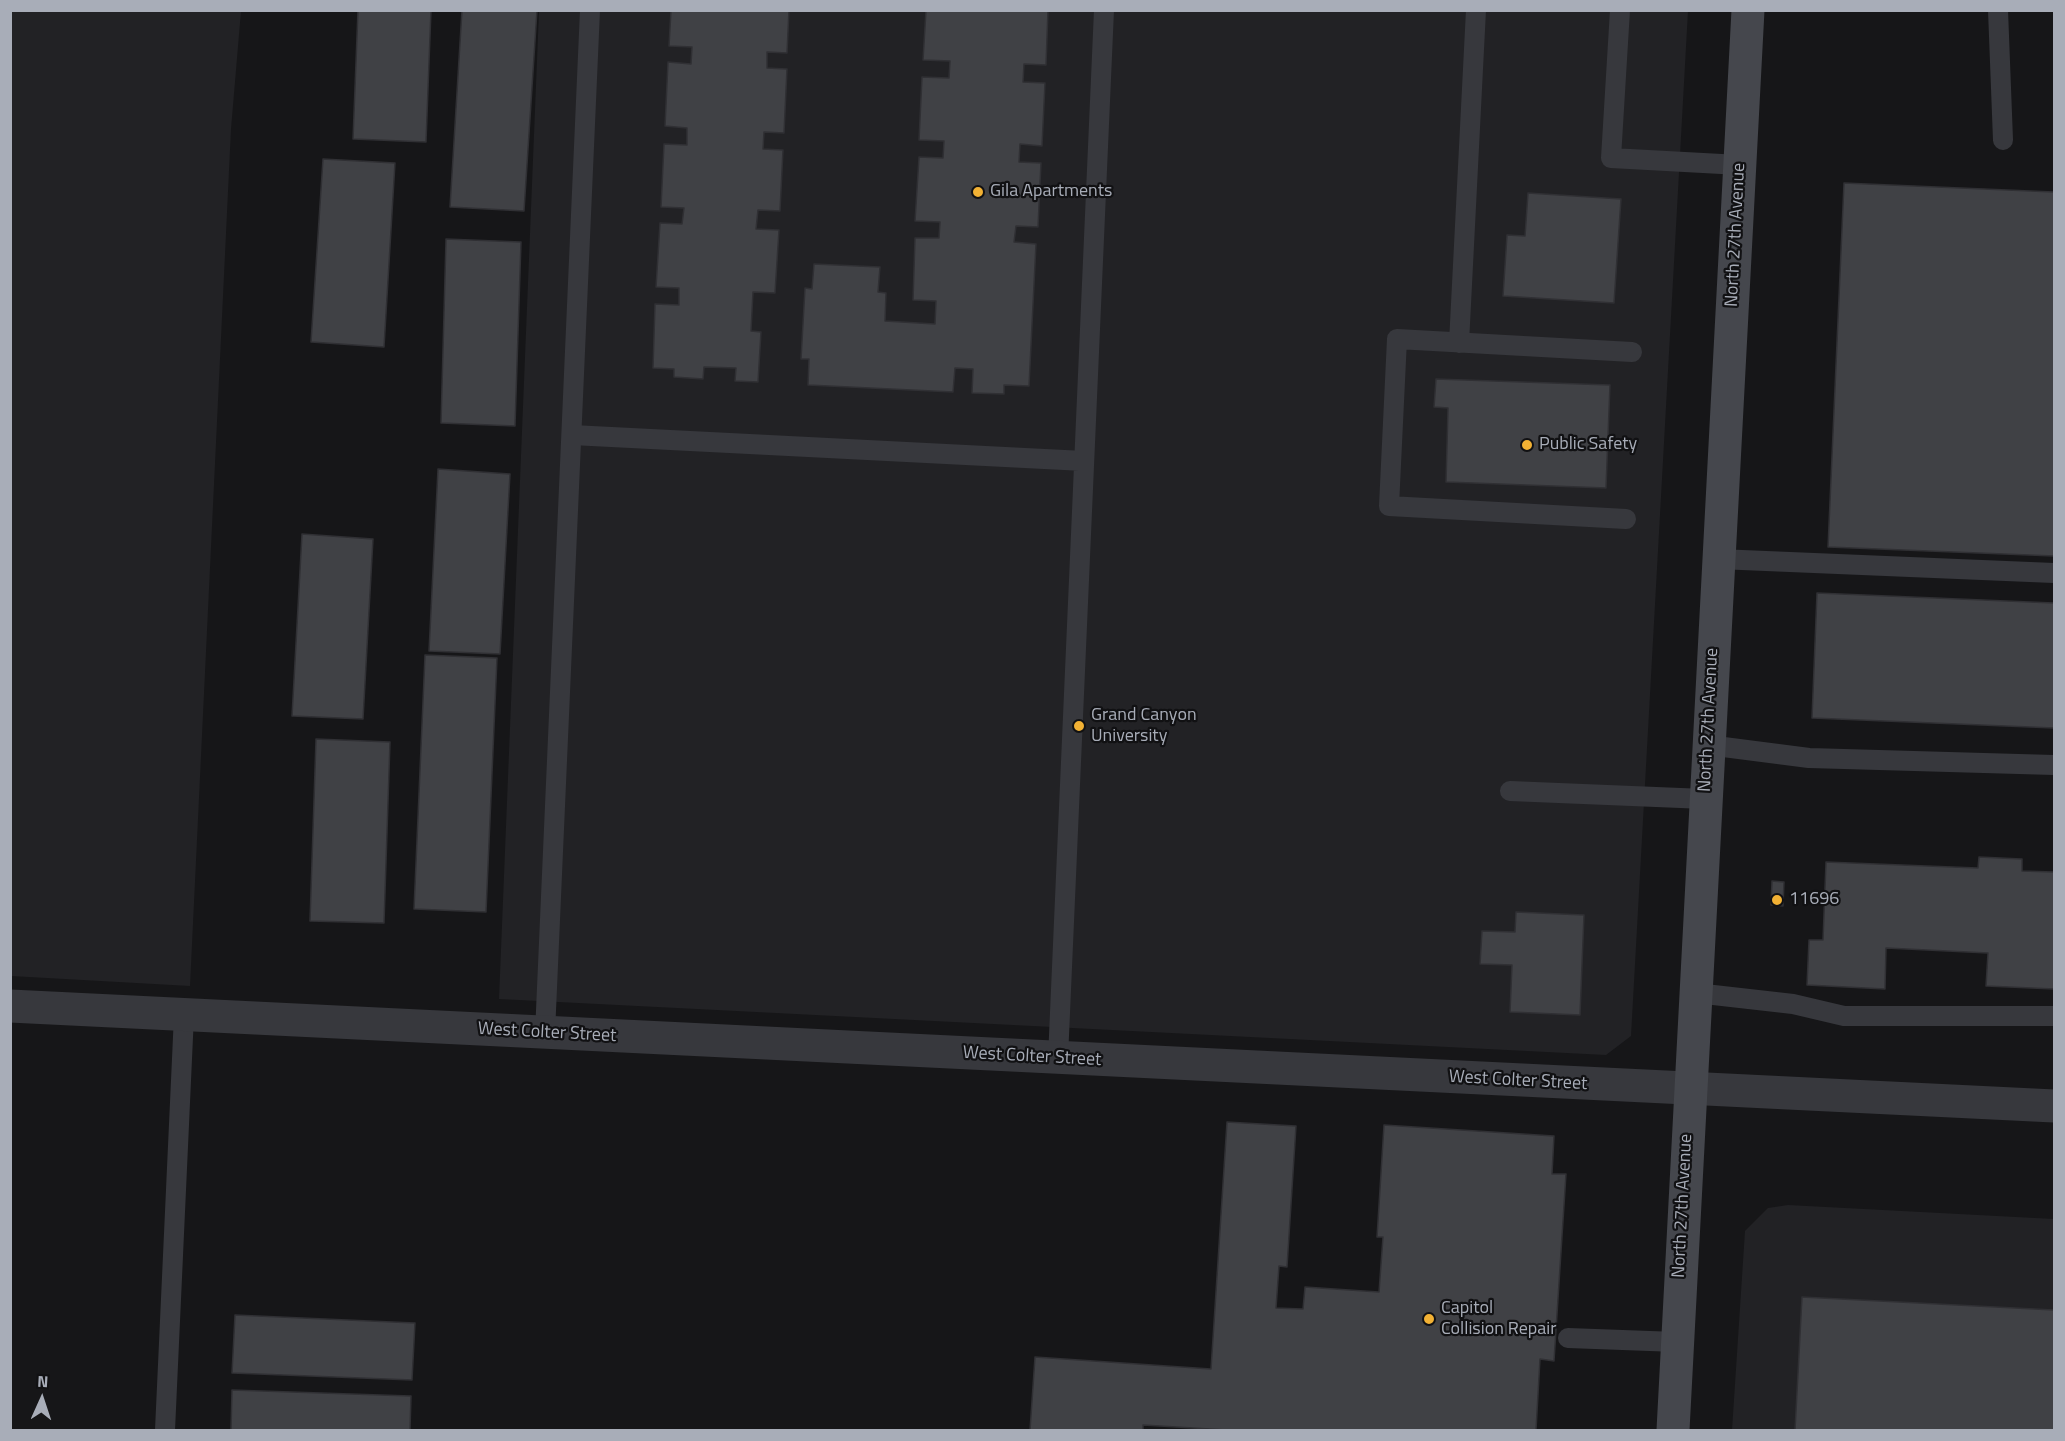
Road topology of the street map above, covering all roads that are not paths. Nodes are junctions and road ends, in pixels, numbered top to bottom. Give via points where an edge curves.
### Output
1 (590, 10) edge
2 (1104, 10) edge
3 (1476, 10) edge
4 (1620, 10) edge
5 (1748, 10) edge
6 (1998, 10) edge
7 (2003, 140) dead end
8 (1740, 165) junction
9 (1459, 343) junction
10 (1632, 352) dead end
11 (572, 435) junction
12 (1084, 462) junction
13 (1626, 519) dead end
14 (1718, 559) junction
15 (2055, 573) edge
16 (1708, 745) junction
17 (2055, 765) edge
18 (1510, 791) dead end
19 (1705, 799) junction
20 (1696, 993) junction
21 (10, 1006) edge
22 (184, 1015) junction
23 (2055, 1016) edge
24 (545, 1033) junction
25 (1059, 1058) junction
26 (1689, 1089) junction
27 (2055, 1106) edge
28 (1568, 1338) dead end
29 (1677, 1342) junction
30 (165, 1431) edge
31 (1673, 1431) edge

1 - 11 lane
2 - 12 lane
3 - 9 lane
4 - 8 lane via 1611,158
5 - 8 main road, North 27th Avenue
6 - 7 lane
8 - 14 main road, North 27th Avenue
9 - 10 lane
9 - 13 lane via 1396,339 1389,506
11 - 12 lane
11 - 24 lane
12 - 25 lane
14 - 15 lane
14 - 16 main road, North 27th Avenue
16 - 17 lane via 1809,758
16 - 19 main road, North 27th Avenue
18 - 19 lane
19 - 20 main road, North 27th Avenue
20 - 23 lane via 1793,1004 1844,1016
20 - 26 main road, North 27th Avenue
21 - 22 street, West Colter Street
22 - 24 street, West Colter Street
22 - 30 lane
24 - 25 street, West Colter Street
25 - 26 street, West Colter Street
26 - 27 street, West Colter Street
26 - 29 main road, North 27th Avenue
28 - 29 lane
29 - 31 main road, North 27th Avenue

